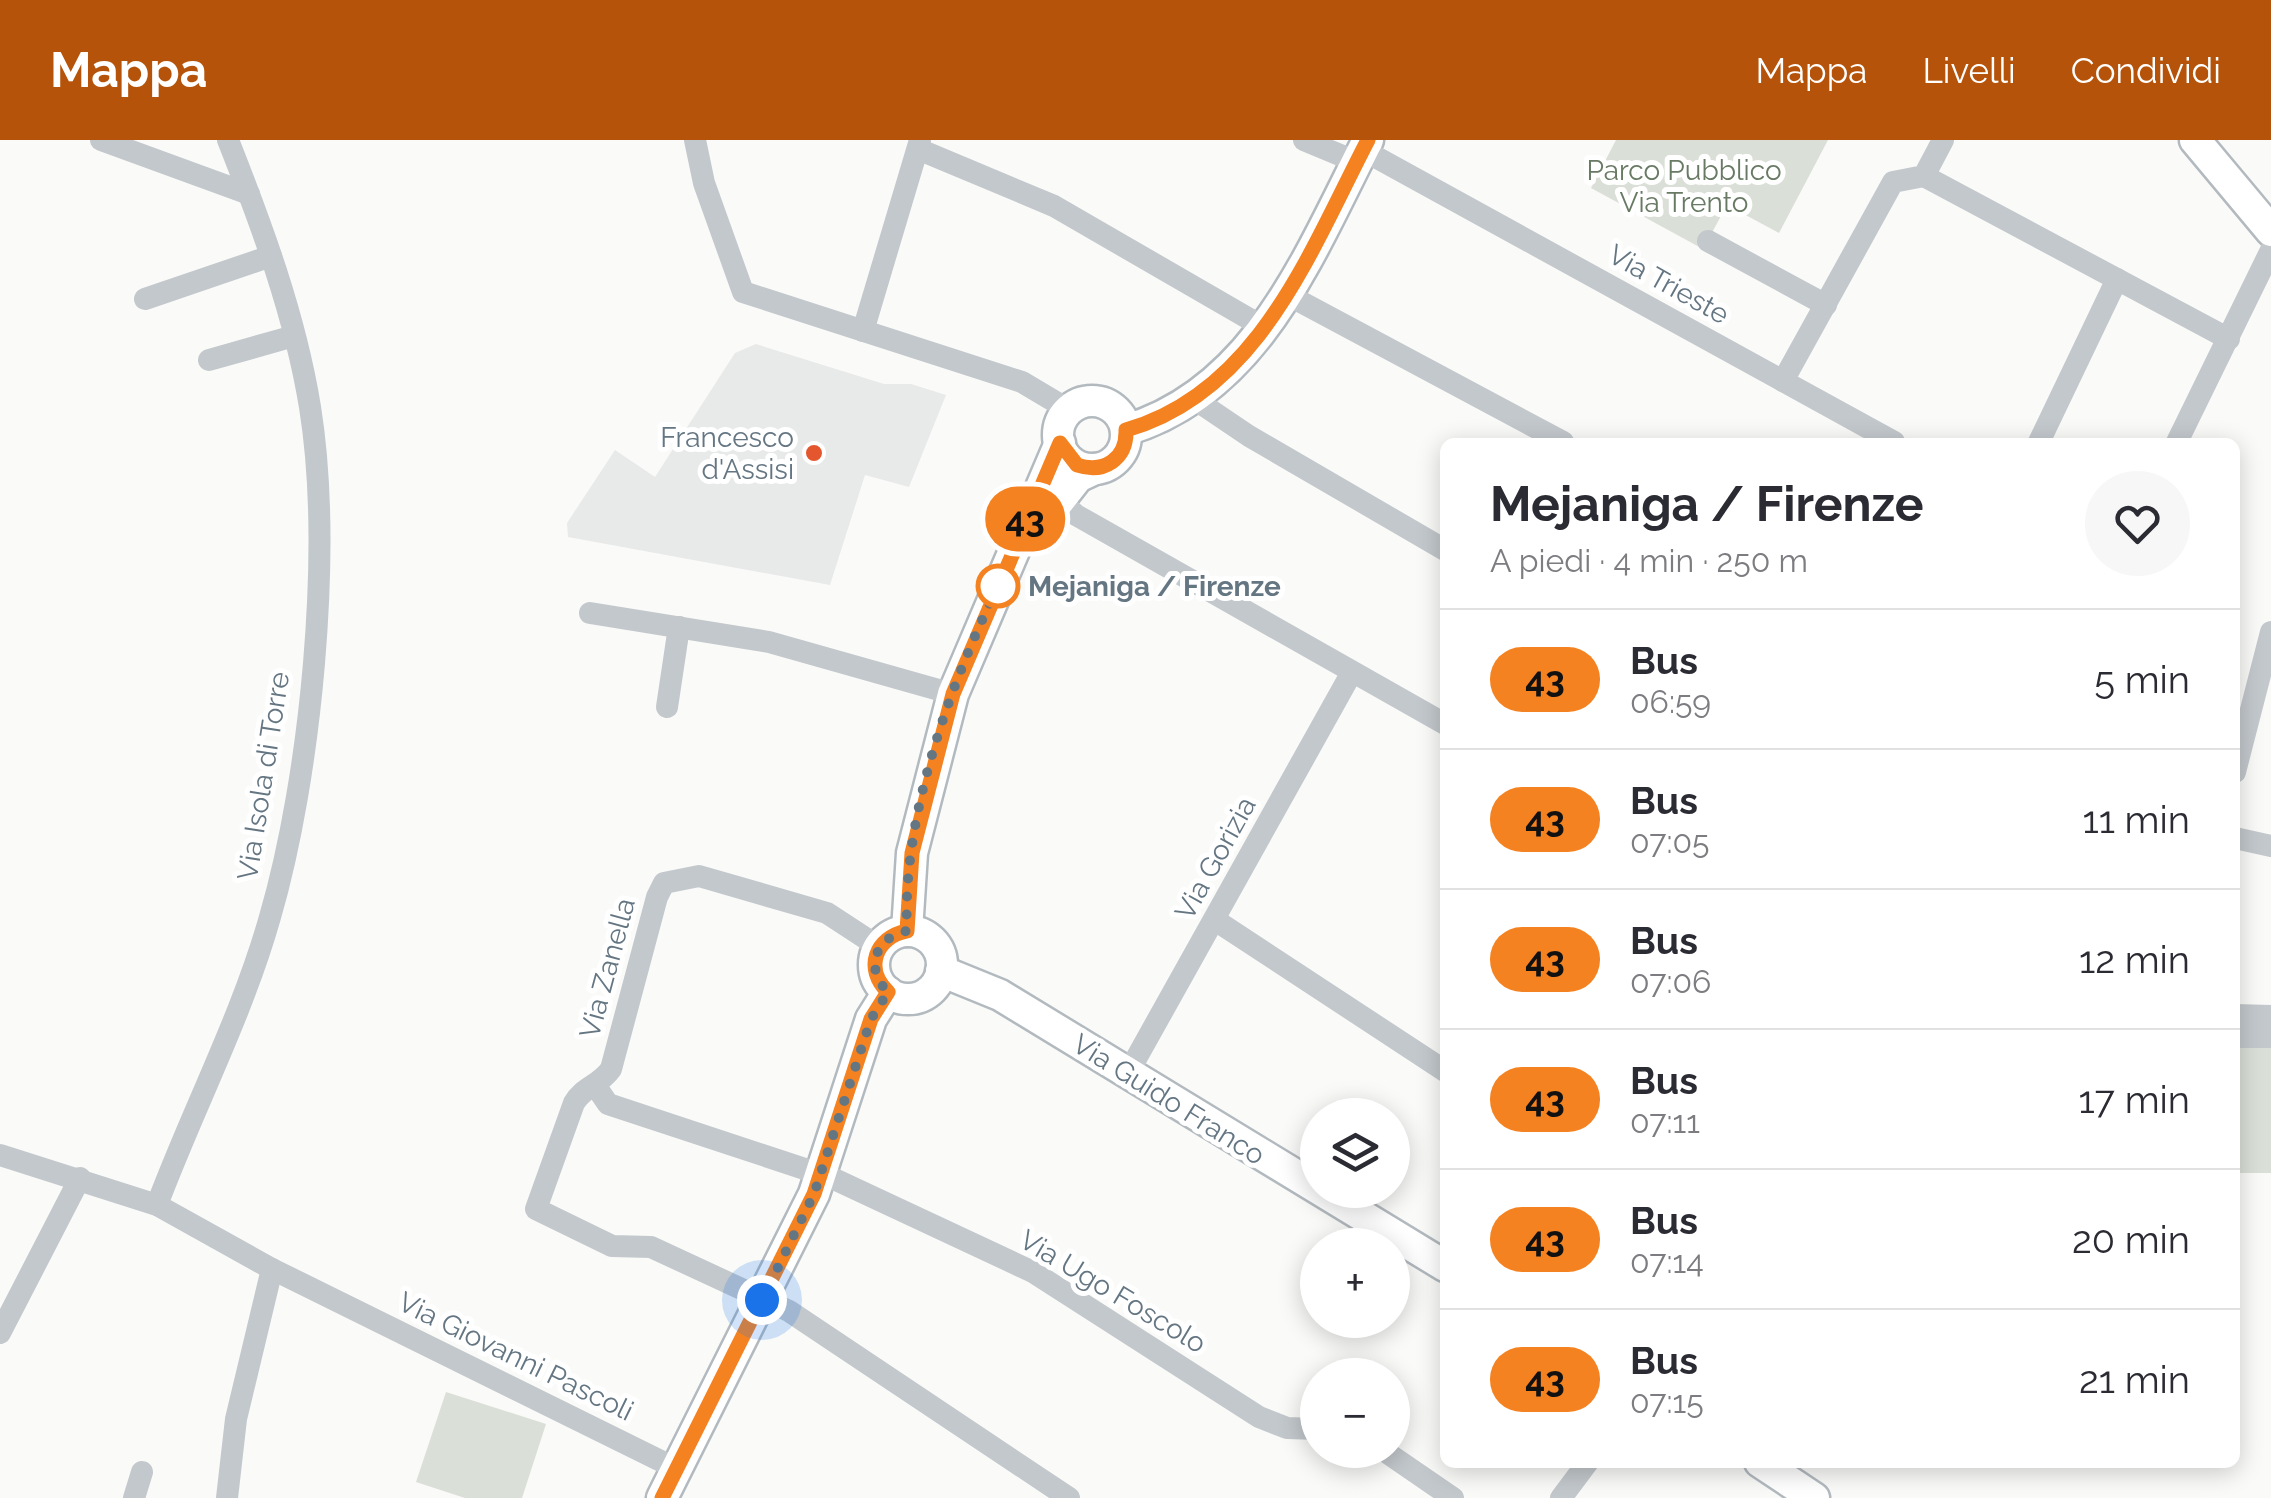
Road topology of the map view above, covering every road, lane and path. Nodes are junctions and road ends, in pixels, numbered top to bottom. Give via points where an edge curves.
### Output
1 (102, 140) edge
2 (228, 140) edge
3 (695, 140) edge
4 (1304, 140) edge
5 (1943, 140) edge
6 (2195, 140) edge
7 (919, 145) edge
8 (1363, 151) edge
9 (1924, 176) junction
10 (249, 194) junction
11 (2271, 230) edge
12 (1708, 241) dead end
13 (2271, 250) edge
14 (271, 256) junction
15 (2118, 279) junction
16 (1288, 294) junction
17 (146, 299) dead end
18 (1826, 305) junction
19 (1266, 328) junction
20 (863, 331) junction
21 (294, 336) junction
22 (2230, 339) junction
23 (209, 360) dead end
24 (1783, 381) junction
25 (1197, 396) junction
26 (1069, 410) junction
27 (1126, 430) junction
28 (1556, 438) edge
29 (1887, 438) edge
30 (2040, 438) edge
31 (2179, 438) edge
32 (1060, 443) junction
33 (1095, 469) junction
34 (1058, 500) junction
35 (1440, 547) edge
36 (1013, 558) junction
37 (590, 613) dead end
38 (679, 627) junction
39 (2271, 632) edge
40 (1352, 672) junction
41 (953, 694) junction
42 (667, 707) dead end
43 (1440, 721) edge
44 (2240, 753) edge
45 (2240, 839) edge
46 (2271, 846) edge
47 (1216, 920) junction
48 (907, 931) junction
49 (879, 947) junction
50 (941, 970) junction
51 (888, 992) junction
52 (2240, 1015) edge
53 (2271, 1016) edge
54 (2240, 1037) edge
55 (2271, 1037) edge
56 (1440, 1067) edge
57 (1128, 1073) junction
58 (596, 1085) junction
59 (0, 1155) edge
60 (822, 1174) junction
61 (80, 1178) junction
62 (157, 1205) junction
63 (1440, 1263) edge
64 (272, 1269) junction
65 (762, 1300) junction
66 (0, 1333) edge
67 (1300, 1428) edge
68 (675, 1468) junction
69 (1409, 1468) edge
70 (1584, 1468) edge
71 (1769, 1468) edge
72 (142, 1472) dead end
73 (134, 1498) edge
74 (227, 1498) edge
75 (662, 1498) edge
76 (1069, 1498) edge
77 (1453, 1498) edge
78 (1561, 1498) edge
79 (1814, 1498) edge

1 - 10 street
2 - 10 street, Via Isola di Torre
3 - 20 street via 743,292
4 - 8 street, Via Trieste
5 - 9 street
6 - 11 main road
7 - 19 street via 1054,206
7 - 20 street
8 - 16 main road
8 - 24 street, Via Trieste
9 - 15 street
9 - 18 street via 1893,182
10 - 14 street, Via Isola di Torre
12 - 18 street
13 - 22 street
14 - 17 street
14 - 21 street, Via Isola di Torre
15 - 22 street
15 - 30 street
16 - 19 main road
16 - 28 street
18 - 24 street
19 - 25 main road
20 - 26 street via 1022,382
21 - 23 street
21 - 62 street, Via Isola di Torre via 314,445 318,541 308,709 271,914
22 - 31 street
24 - 29 street, Via Trieste
25 - 27 main road
25 - 35 street via 1249,436
26 - 27 main road via 1088,401 1108,404
26 - 32 main road
27 - 33 main road via 1119,456
32 - 33 main road via 1069,460
32 - 36 main road
33 - 34 main road
34 - 36 main road
34 - 40 street
36 - 41 main road
37 - 38 street
38 - 41 street via 769,642
38 - 42 street
39 - 44 street
40 - 43 street
40 - 47 street, Via Gorizia
41 - 48 main road via 912,853
45 - 46 street
47 - 56 street
47 - 57 street, Via Gorizia
48 - 49 main road
48 - 50 main road via 933,943
49 - 51 main road via 874,966
49 - 58 street, Via Zanella via 827,913 699,876 664,883 611,1069
50 - 51 main road via 920,996
50 - 57 main road, Via Guido Franco via 1000,995
51 - 60 main road via 871,1019
52 - 53 street
54 - 55 street
57 - 63 main road, Via Guido Franco
58 - 60 street, Via Ugo Foscolo via 608,1104
58 - 65 street, Via Zanella via 574,1102 536,1210 612,1246 651,1246
59 - 61 street, Via Giovanni Pascoli
60 - 65 main road
60 - 67 street, Via Ugo Foscolo via 1033,1272 1259,1417
61 - 62 street, Via Giovanni Pascoli
61 - 66 street
62 - 64 street, Via Giovanni Pascoli
64 - 68 street, Via Giovanni Pascoli
64 - 74 street via 236,1419
65 - 68 main road
65 - 76 street
68 - 75 main road
69 - 77 street
70 - 78 street
71 - 79 main road
72 - 73 street

